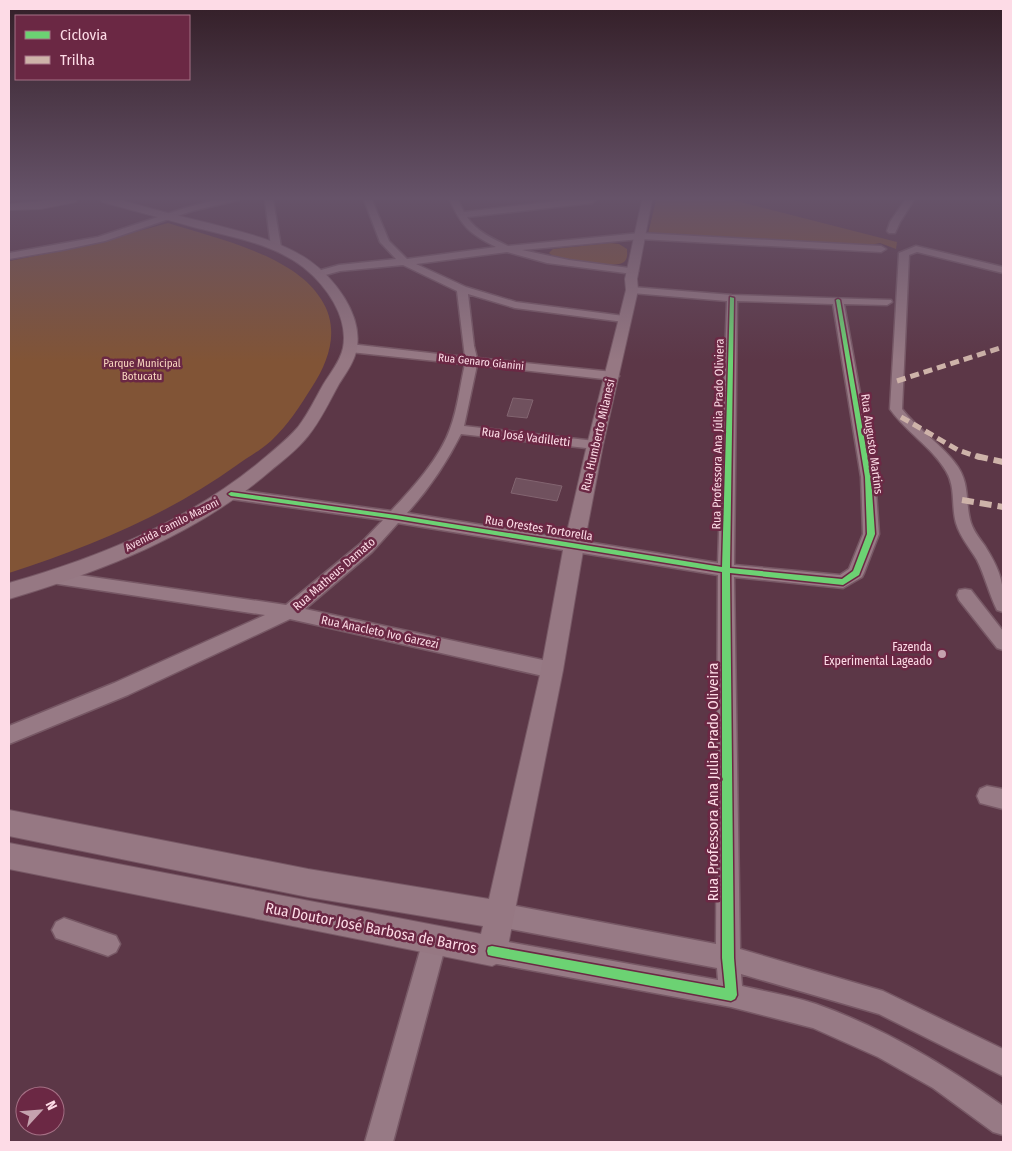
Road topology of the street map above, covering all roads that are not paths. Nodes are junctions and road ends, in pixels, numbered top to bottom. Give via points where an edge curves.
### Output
1 (287, 254) edge
2 (397, 254) edge
3 (469, 254) edge
4 (526, 254) edge
5 (636, 254) edge
6 (904, 254) edge
7 (936, 254) edge
8 (405, 262) junction
9 (1003, 270) edge
10 (633, 271) junction
11 (318, 274) junction
12 (462, 288) junction
13 (632, 290) junction
14 (732, 298) junction
15 (838, 300) junction
16 (887, 302) dead end
17 (624, 318) junction
18 (350, 348) junction
19 (472, 361) junction
20 (612, 376) junction
21 (457, 429) junction
22 (594, 446) junction
23 (231, 494) junction
24 (396, 517) junction
25 (574, 545) junction
26 (726, 570) junction
27 (58, 578) junction
28 (843, 582) joint
29 (9, 591) edge
30 (965, 595) dead end
31 (1003, 605) edge
32 (289, 612) junction
33 (1003, 643) edge
34 (552, 670) junction
35 (9, 735) edge
36 (9, 823) edge
37 (9, 856) edge
38 (500, 915) junction
39 (64, 930) dead end
40 (435, 940) junction
41 (108, 944) dead end
42 (492, 951) junction
43 (728, 958) junction
44 (731, 995) junction
45 (1003, 1063) edge
46 (1003, 1122) edge
47 (379, 1142) edge

1 - 11 main road, Avenida Camilo Mazoni
2 - 8 street
3 - 8 street
4 - 10 street
5 - 10 main road, Rua Humberto Milanesi
6 - 31 street via 896,408 908,426 954,471 960,485 962,520 982,554
7 - 9 street
8 - 11 street via 339,268
8 - 12 street
10 - 13 main road, Rua Humberto Milanesi
11 - 18 main road, Avenida Camilo Mazoni via 344,310
12 - 17 street via 515,305
12 - 19 street, Rua Matheus Damato
13 - 14 street
13 - 17 main road, Rua Humberto Milanesi
14 - 15 street
14 - 26 street, Rua Professora Ana Júlia Prado Oliviera
15 - 16 street
15 - 28 street, Rua Augusto Martins via 868,477 871,534 856,574
17 - 20 main road, Rua Humberto Milanesi
18 - 19 street, Rua Genaro Gianini
18 - 23 main road, Avenida Camilo Mazoni via 322,403 299,436
19 - 20 street, Rua Genaro Gianini
19 - 21 street, Rua Matheus Damato
20 - 22 main road, Rua Humberto Milanesi
21 - 22 street, Rua José Vadilletti
21 - 24 street, Rua Matheus Damato via 415,496
22 - 25 main road, Rua Humberto Milanesi
23 - 24 street, Rua Orestes Tortorella
23 - 27 main road, Avenida Camilo Mazoni via 156,536
24 - 25 street, Rua Orestes Tortorella
24 - 32 street, Rua Matheus Damato via 366,548
25 - 26 street, Rua Orestes Tortorella
25 - 34 main road, Rua Humberto Milanesi
26 - 28 street, Rua Orestes Tortorella
26 - 43 street, Rua Professora Ana Julia Prado Oliveira
27 - 29 main road, Avenida Camilo Mazoni
27 - 32 street, Rua Anacleto Ivo Garzezi
30 - 33 street
32 - 34 street, Rua Anacleto Ivo Garzezi
32 - 35 street, Rua Matheus Damato via 121,689
34 - 38 main road, Rua Humberto Milanesi
36 - 38 main road via 308,882
37 - 40 main road, Rua Doutor José Barbosa de Barros
38 - 42 main road, Rua Humberto Milanesi
38 - 43 street
39 - 41 street
40 - 42 main road, Rua Doutor José Barbosa de Barros
40 - 47 street
42 - 44 street, Rua Doutor José Barbosa de Barros
43 - 44 street, Rua Professora Ana Julia Prado Oliveira
43 - 45 street via 883,1004
44 - 46 street, Rua Doutor José Barbosa de Barros via 815,1016 858,1034 942,1078

